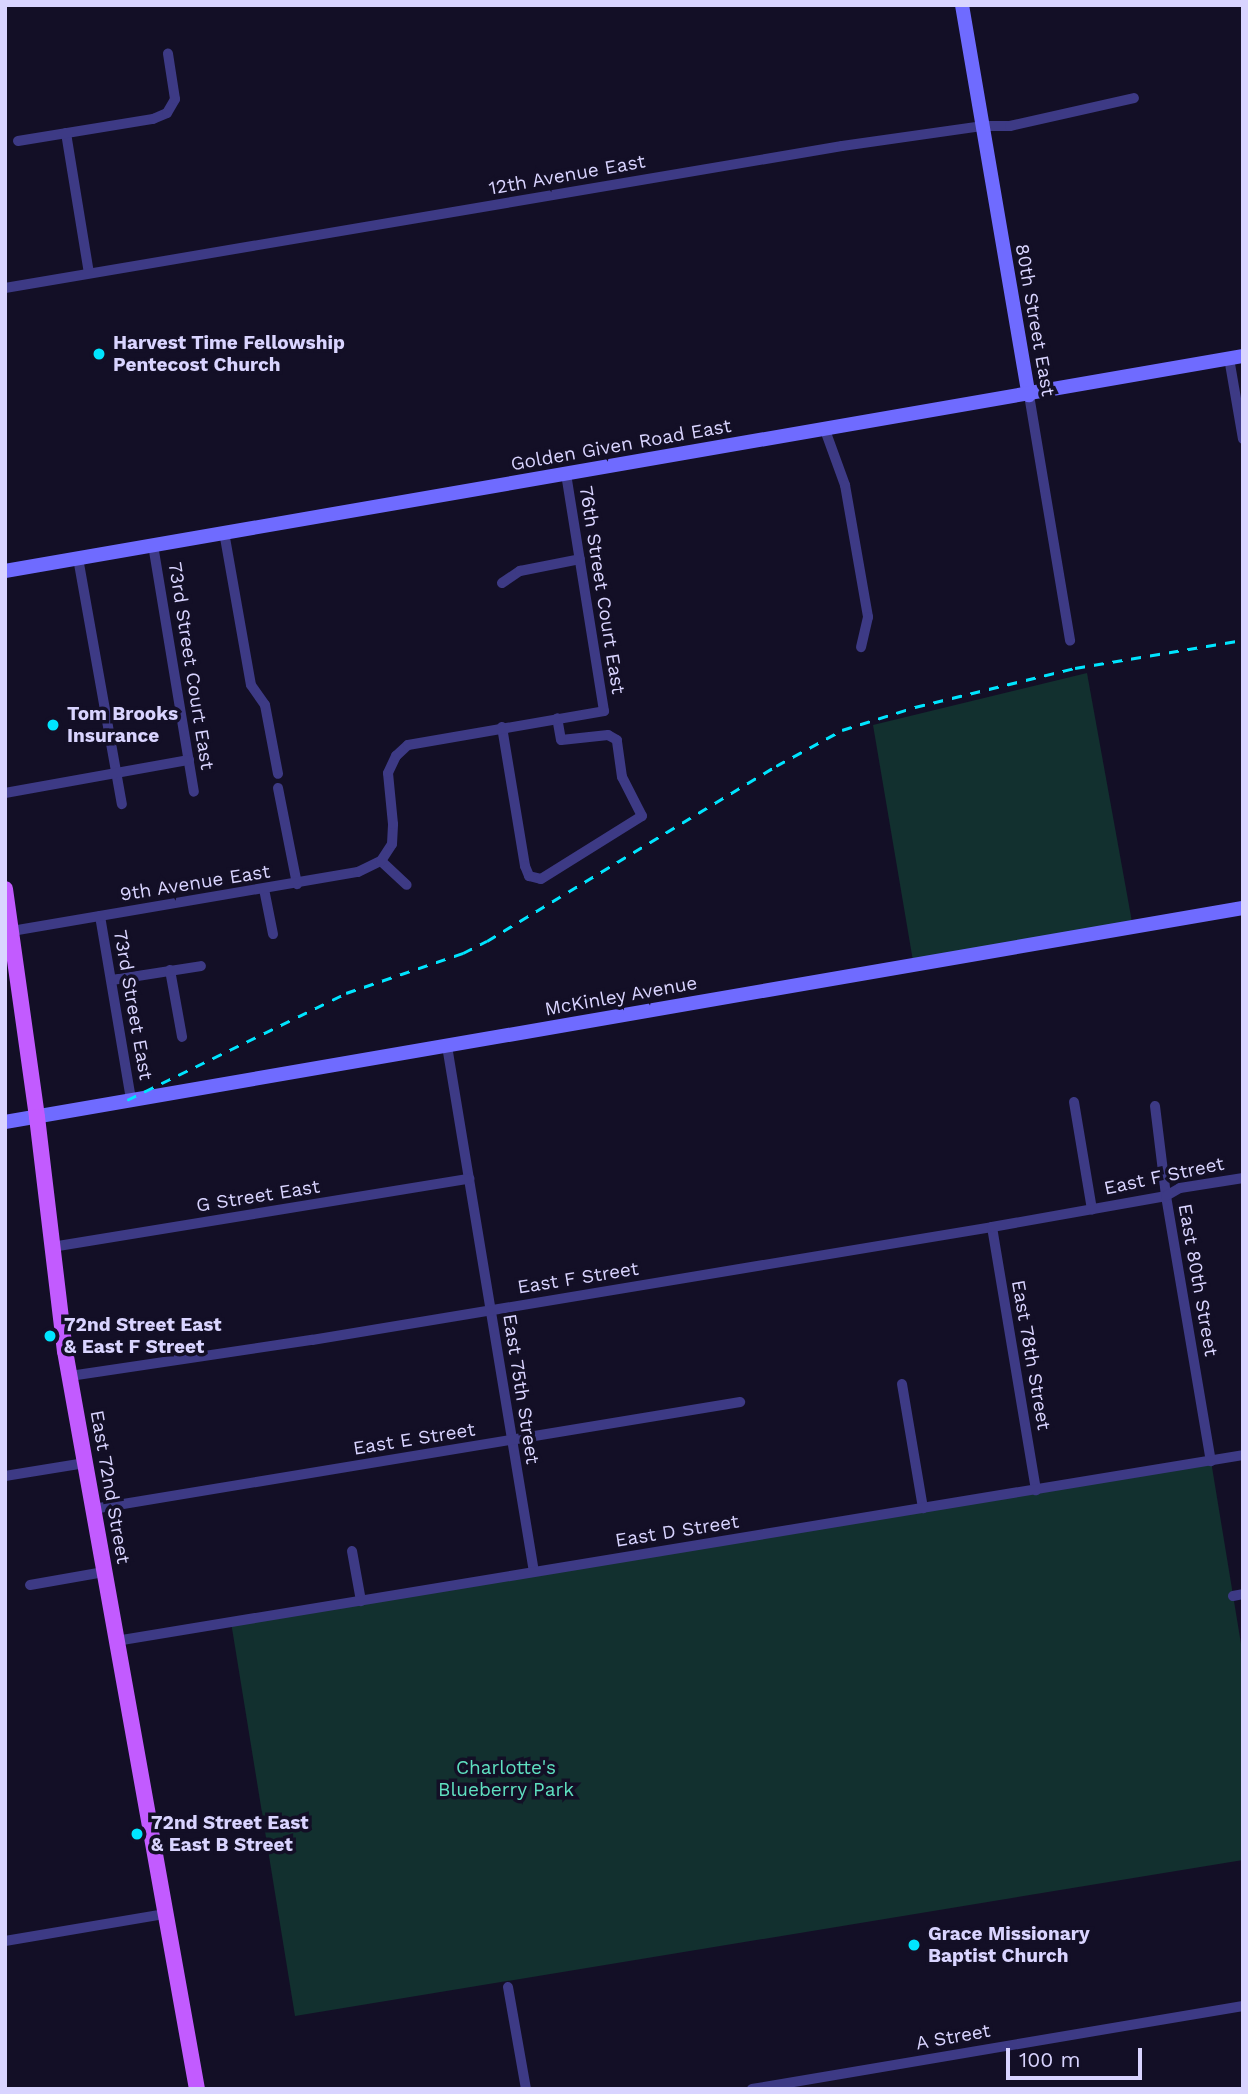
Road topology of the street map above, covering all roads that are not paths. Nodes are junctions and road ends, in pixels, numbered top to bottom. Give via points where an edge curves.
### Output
1 (962, 5) edge
2 (168, 54) dead end
3 (1134, 98) dead end
4 (982, 125) junction
5 (66, 133) junction
6 (18, 141) dead end
7 (89, 273) junction
8 (5, 288) edge
9 (1236, 357) edge
10 (1029, 394) junction
11 (825, 430) junction
12 (1243, 439) edge
13 (566, 475) junction
14 (224, 532) junction
15 (153, 545) junction
16 (78, 558) junction
17 (580, 559) junction
18 (5, 571) edge
19 (502, 583) dead end
20 (1070, 641) dead end
21 (861, 647) dead end
22 (557, 718) junction
23 (502, 727) junction
24 (189, 760) junction
25 (116, 773) junction
26 (278, 774) dead end
27 (278, 788) dead end
28 (194, 792) dead end
29 (5, 793) edge
30 (122, 804) dead end
31 (381, 861) junction
32 (297, 884) junction
33 (407, 885) dead end
34 (5, 889) edge
35 (264, 889) junction
36 (1243, 908) edge
37 (100, 916) junction
38 (9, 931) edge
39 (273, 934) dead end
40 (201, 966) dead end
41 (170, 970) junction
42 (112, 980) junction
43 (183, 1037) dead end
44 (447, 1046) junction
45 (131, 1100) junction
46 (1074, 1102) dead end
47 (1155, 1106) dead end
48 (37, 1116) junction
49 (5, 1122) edge
50 (1243, 1178) edge
51 (469, 1179) junction
52 (1166, 1196) junction
53 (1092, 1209) junction
54 (992, 1227) junction
55 (52, 1247) junction
56 (491, 1310) junction
57 (69, 1376) junction
58 (902, 1384) dead end
59 (740, 1402) dead end
60 (512, 1441) junction
61 (1243, 1455) edge
62 (1211, 1461) junction
63 (85, 1464) junction
64 (5, 1476) edge
65 (1036, 1490) junction
66 (923, 1508) junction
67 (93, 1509) junction
68 (352, 1551) dead end
69 (104, 1572) junction
70 (534, 1572) junction
71 (30, 1585) dead end
72 (361, 1601) junction
73 (116, 1641) junction
74 (164, 1914) junction
75 (5, 1941) edge
76 (508, 1987) dead end
77 (1243, 2006) edge
78 (197, 2089) edge
79 (526, 2089) edge
80 (752, 2089) edge

1 - 4 street, 80th Street East
2 - 5 street via 175,96 170,111 153,119
3 - 4 street, 12th Avenue East via 1010,126
4 - 7 street, 12th Avenue East
4 - 10 street, 80th Street East
5 - 6 street
5 - 7 street
7 - 8 street, 12th Avenue East
9 - 10 street, Golden Given Road East
9 - 12 street
10 - 11 street, Golden Given Road East
10 - 20 street, 80th Street East
11 - 13 street, Golden Given Road East
11 - 21 street via 845,485 868,617
13 - 14 street, Golden Given Road East
13 - 17 street, 76th Street Court East
14 - 15 street, Golden Given Road East
14 - 26 street via 251,685 265,705
15 - 16 street, Golden Given Road East
15 - 24 street, 73rd Street Court East
16 - 18 street, Golden Given Road East
16 - 25 street
17 - 19 street via 520,571
17 - 22 street, 76th Street Court East via 604,711
22 - 23 street
22 - 23 street via 561,740 608,735 617,740 622,777 642,816 541,879 526,872
23 - 31 street via 418,742 396,756 387,783 394,834
24 - 25 street
24 - 28 street, 73rd Street Court East
25 - 29 street
25 - 30 street
27 - 32 street
31 - 32 street, 9th Avenue East via 358,872
31 - 33 street
32 - 35 street, 9th Avenue East
34 - 38 main road, East 72nd Street
35 - 37 street, 9th Avenue East
35 - 39 street
36 - 44 street, McKinley Avenue
37 - 38 street, 9th Avenue East
37 - 42 street, 73rd Street East
38 - 48 main road, East 72nd Street
40 - 41 street
41 - 42 street
41 - 43 street
42 - 45 street, 73rd Street East
44 - 45 street, McKinley Avenue
44 - 51 street, East 75th Street
45 - 48 street, McKinley Avenue
46 - 53 street, East F Street
47 - 52 street, East 80th Street
48 - 49 street, McKinley Avenue
48 - 55 main road, East 72nd Street
50 - 52 street, East F Street via 1180,1188
51 - 55 street, G Street East
51 - 56 street, East 75th Street
52 - 53 street, East F Street
52 - 62 street, East 80th Street
53 - 54 street, East F Street
54 - 56 street, East F Street
54 - 65 street, East 78th Street
55 - 57 main road, East 72nd Street
56 - 57 street, East F Street
56 - 60 street, East 75th Street
57 - 63 main road, East 72nd Street
58 - 66 street
59 - 60 street, East E Street
60 - 67 street, East E Street
60 - 70 street, East 75th Street
61 - 62 street, East D Street
62 - 65 street, East D Street
63 - 64 street
63 - 67 main road, East 72nd Street
65 - 66 street, East D Street
66 - 70 street, East D Street
67 - 69 main road, East 72nd Street
68 - 72 street
69 - 71 street
69 - 73 main road, East 72nd Street
70 - 72 street, East D Street
72 - 73 street, East D Street
73 - 74 main road, East 72nd Street
74 - 75 street
74 - 78 main road, East 72nd Street
76 - 79 street
77 - 80 street, A Street

